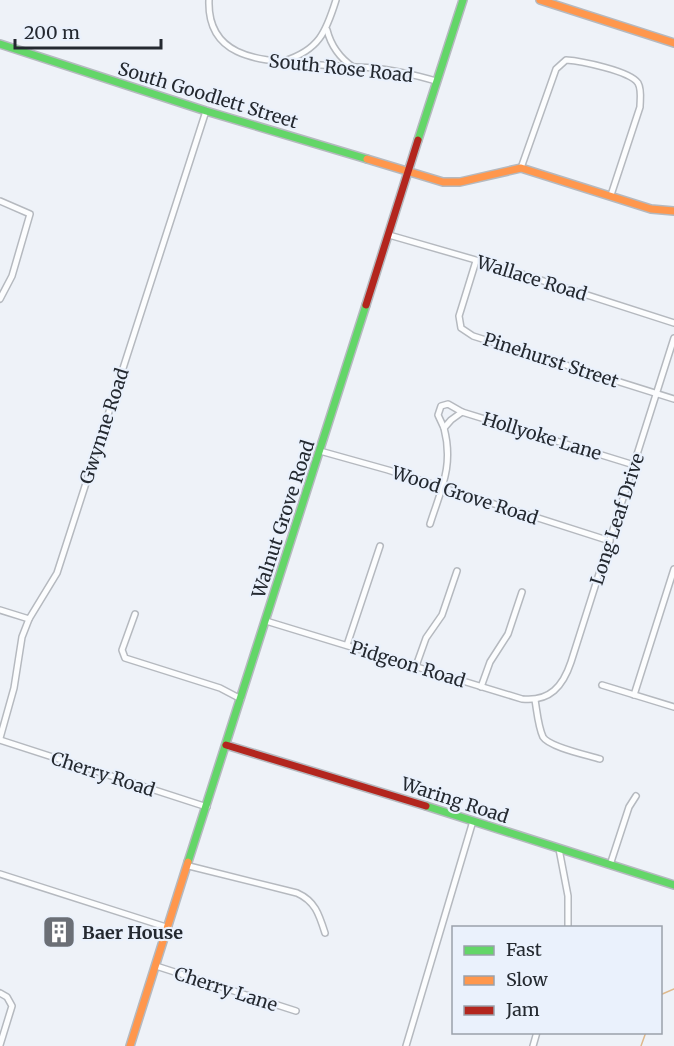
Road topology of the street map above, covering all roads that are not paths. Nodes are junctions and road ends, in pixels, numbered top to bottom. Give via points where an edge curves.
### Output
1 (209, 0) edge
2 (336, 0) edge
3 (463, 0) edge
4 (540, 0) edge
5 (327, 30) junction
6 (674, 43) edge
7 (0, 44) edge
8 (282, 62) junction
9 (353, 67) junction
10 (436, 81) junction
11 (206, 111) junction
12 (521, 168) junction
13 (408, 172) junction
14 (611, 195) junction
15 (0, 201) edge
16 (674, 211) edge
17 (389, 235) junction
18 (476, 261) junction
19 (0, 299) edge
20 (674, 323) edge
21 (674, 338) edge
22 (656, 394) junction
23 (674, 399) edge
24 (462, 412) junction
25 (444, 428) junction
26 (320, 451) junction
27 (634, 465) junction
28 (442, 487) junction
29 (430, 524) dead end
30 (610, 541) junction
31 (380, 546) dead end
32 (674, 569) edge
33 (457, 571) dead end
34 (522, 592) dead end
35 (0, 610) edge
36 (135, 614) dead end
37 (28, 620) junction
38 (266, 621) junction
39 (347, 645) junction
40 (416, 666) junction
41 (602, 685) dead end
42 (481, 687) junction
43 (634, 695) junction
44 (241, 699) junction
45 (535, 700) junction
46 (674, 707) edge
47 (0, 739) edge
48 (226, 745) junction
49 (600, 759) dead end
50 (636, 796) dead end
51 (207, 807) junction
52 (473, 821) junction
53 (559, 849) junction
54 (610, 865) junction
55 (189, 866) junction
56 (0, 874) edge
57 (674, 885) edge
58 (568, 926) edge
59 (169, 928) junction
60 (326, 933) dead end
61 (156, 966) junction
62 (0, 993) edge
63 (296, 1011) dead end
64 (0, 1045) edge
65 (130, 1046) edge
66 (406, 1046) edge

1 - 8 street, South Rose Road via 216,32 230,48 254,59
2 - 5 street
3 - 10 main road, Walnut Grove Road
4 - 6 main road
5 - 8 street via 305,52
5 - 9 street via 335,49
7 - 11 main road, South Goodlett Street
8 - 9 street, South Rose Road
9 - 10 street, South Rose Road via 404,72
10 - 13 main road, Walnut Grove Road
11 - 13 main road, South Goodlett Street
11 - 37 street, Gwynne Road via 57,573
12 - 13 main road, South Goodlett Street via 460,182 443,182
12 - 14 main road
12 - 14 street via 556,69 566,60 582,61 627,76 638,83 641,93
13 - 17 main road, Walnut Grove Road
14 - 16 main road via 651,209
15 - 19 street via 30,214 12,276
17 - 18 street, Wallace Road
17 - 26 main road, Walnut Grove Road
18 - 20 street, Wallace Road
18 - 22 street, Pinehurst Street via 459,316 461,328 473,336
21 - 22 street, Long Leaf Drive
22 - 23 street, Pinehurst Street
22 - 27 street, Long Leaf Drive
24 - 25 street, Hollyoke Lane
24 - 25 street via 448,404 441,406 438,415
24 - 27 street, Hollyoke Lane
25 - 28 street via 449,457
26 - 28 street, Wood Grove Road
26 - 38 main road, Walnut Grove Road
27 - 30 street, Long Leaf Drive
28 - 29 street
28 - 30 street, Wood Grove Road
30 - 45 street, Long Leaf Drive via 565,677 557,689
31 - 39 street
32 - 43 street
33 - 40 street via 442,615 424,642
34 - 42 street via 508,634 490,662
35 - 37 street
36 - 44 street via 122,650 125,658 220,688
37 - 47 street, Gwynne Road
38 - 39 street, Pidgeon Road
38 - 44 main road, Walnut Grove Road
39 - 40 street, Pidgeon Road
40 - 42 street, Pidgeon Road
41 - 43 street
42 - 45 street, Pidgeon Road
43 - 46 street
44 - 48 main road, Walnut Grove Road
45 - 49 street via 546,740
47 - 51 street, Cherry Road
48 - 51 main road, Walnut Grove Road
48 - 52 main road, Waring Road
50 - 54 street
51 - 55 main road, Walnut Grove Road
52 - 53 main road, Waring Road
52 - 66 street
53 - 54 main road, Waring Road
53 - 58 street via 568,896
54 - 57 main road, Waring Road
55 - 59 main road, Walnut Grove Road
55 - 60 street via 297,892 318,911
56 - 59 street
59 - 61 main road, Walnut Grove Road
61 - 63 street, Cherry Lane
61 - 65 main road, Walnut Grove Road
62 - 64 street via 12,1006

